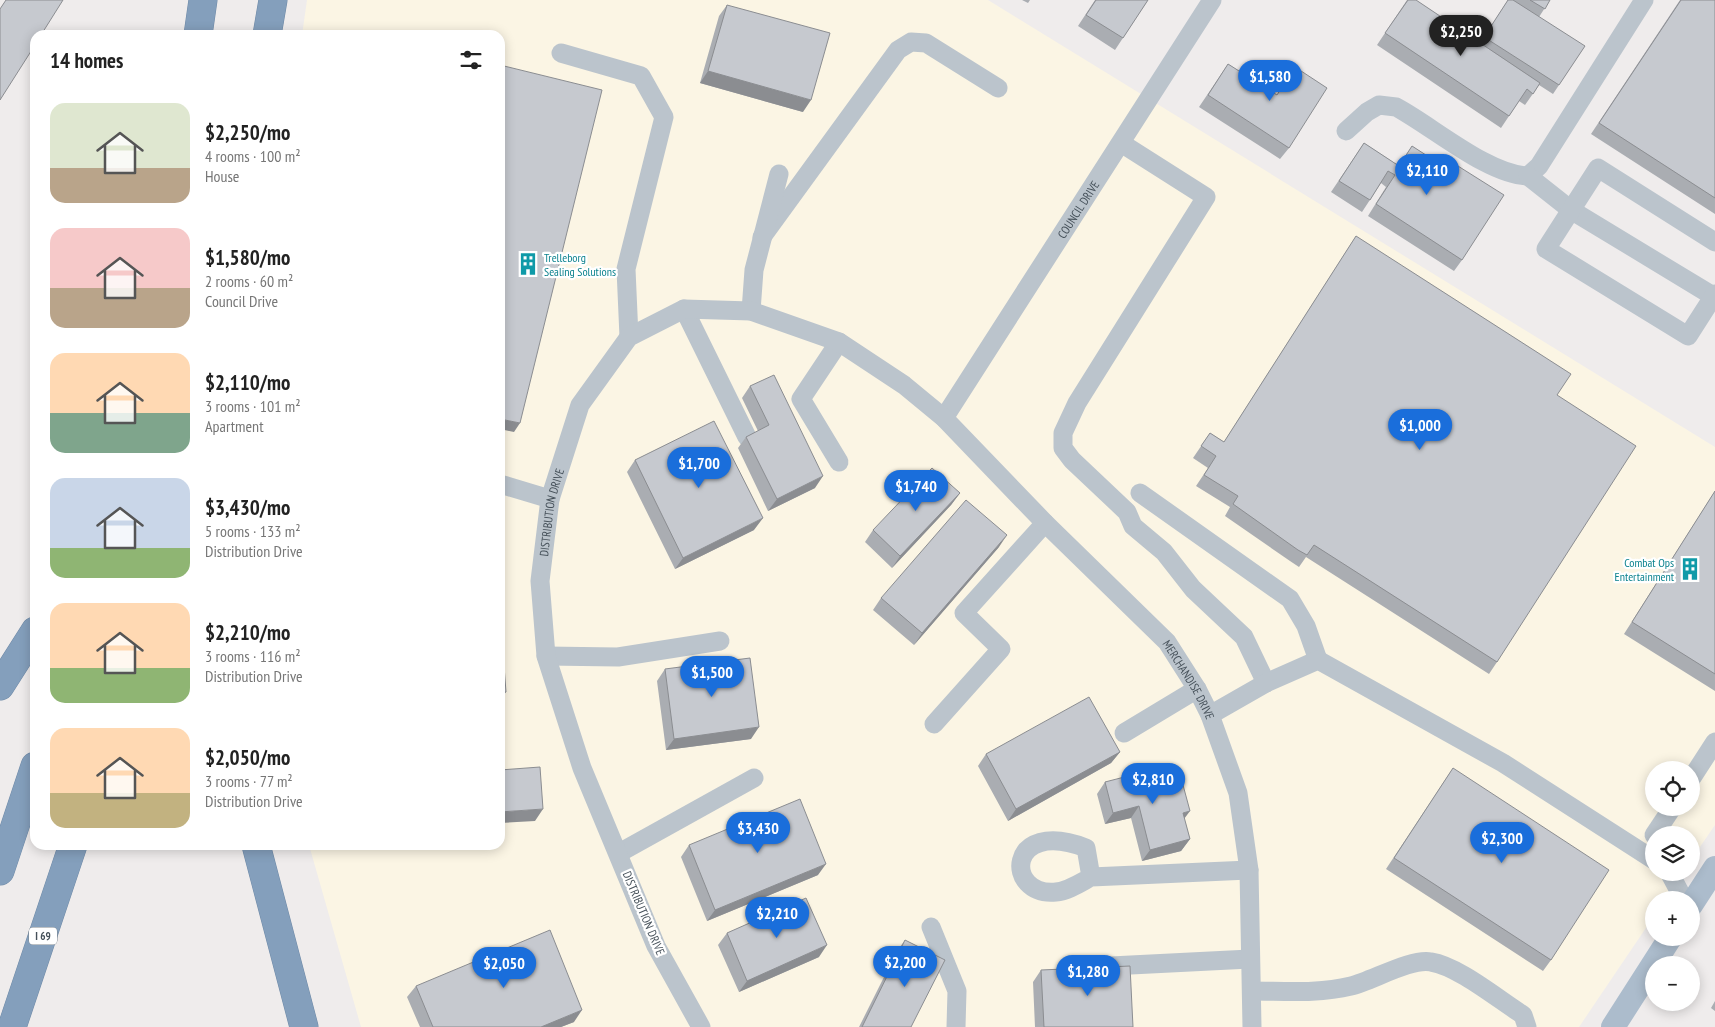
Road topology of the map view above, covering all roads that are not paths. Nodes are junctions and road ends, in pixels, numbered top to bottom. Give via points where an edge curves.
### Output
1 (203, 0) edge
2 (273, 0) edge
3 (1212, 0) edge
4 (1644, 0) edge
5 (199, 30) edge
6 (268, 30) edge
7 (561, 53) dead end
8 (998, 88) dead end
9 (1346, 131) dead end
10 (1121, 143) junction
11 (779, 174) dead end
12 (1528, 176) junction
13 (1571, 210) junction
14 (762, 237) junction
15 (1715, 242) edge
16 (1714, 295) edge
17 (684, 309) junction
18 (751, 311) junction
19 (629, 337) junction
20 (839, 342) junction
21 (944, 418) junction
22 (747, 437) edge
23 (839, 462) dead end
24 (505, 486) edge
25 (1140, 493) dead end
26 (550, 499) junction
27 (1045, 523) junction
28 (30, 639) edge
29 (720, 641) dead end
30 (546, 656) junction
31 (1318, 660) junction
32 (1266, 682) junction
33 (0, 686) edge
34 (1197, 689) junction
35 (1210, 715) junction
36 (934, 724) dead end
37 (1124, 733) dead end
38 (1715, 742) edge
39 (1700, 764) edge
40 (754, 778) dead end
41 (30, 781) edge
42 (71, 850) edge
43 (257, 850) edge
44 (619, 853) junction
45 (1645, 855) edge
46 (1715, 868) edge
47 (1249, 870) junction
48 (0, 871) edge
49 (1091, 878) junction
50 (1700, 891) edge
51 (932, 927) dead end
52 (1665, 946) edge
53 (1250, 959) junction
54 (1071, 968) edge
55 (1252, 991) junction
56 (12, 1027) edge
57 (304, 1027) edge
58 (702, 1027) edge
59 (956, 1027) edge
60 (1252, 1027) edge
61 (1527, 1027) edge
62 (1613, 1027) edge

1 - 5 highway
2 - 6 highway
3 - 10 street, COUNCIL DRIVE
4 - 12 street via 1539,166
7 - 19 street via 641,76 664,117 626,269
8 - 14 street via 926,43 911,42 898,50
9 - 12 street via 1379,105 1396,107 1495,166 1515,175
10 - 21 street, COUNCIL DRIVE
10 - 32 street via 1206,197 1077,403 1063,433 1063,448 1127,512 1133,526 1164,552 1193,588 1244,637
11 - 14 street
12 - 13 street
13 - 15 street via 1598,168
13 - 16 street
13 - 16 street via 1546,249 1688,336
14 - 18 street via 754,270
17 - 18 street, DISTRIBUTION DRIVE
17 - 19 street, DISTRIBUTION DRIVE
17 - 22 street
18 - 20 street, DISTRIBUTION DRIVE
19 - 26 street, DISTRIBUTION DRIVE via 580,405
20 - 21 street, DISTRIBUTION DRIVE via 904,385
20 - 23 street via 802,399
21 - 27 street, MERCHANDISE DRIVE
24 - 26 street
25 - 31 street via 1290,599 1306,626
26 - 30 street, DISTRIBUTION DRIVE via 540,581
27 - 34 street, MERCHANDISE DRIVE via 1167,642
27 - 36 street via 964,613 1001,648
28 - 33 highway
29 - 30 street via 618,657
30 - 44 street, DISTRIBUTION DRIVE via 582,768
31 - 32 street
31 - 45 street via 1504,763
32 - 35 street
34 - 35 street, MERCHANDISE DRIVE
34 - 37 street
35 - 47 street, MERCHANDISE DRIVE via 1238,793
38 - 39 street
40 - 44 street
41 - 48 highway
42 - 56 highway, I 69
43 - 57 highway
44 - 58 street, DISTRIBUTION DRIVE via 656,946
46 - 50 main road
47 - 49 street
47 - 53 street, MERCHANDISE DRIVE
49 - 49 street via 1086,848 1070,842 1040,841 1024,851 1020,863 1022,877 1046,893 1058,892
51 - 59 street via 957,992
52 - 62 main road
53 - 54 street
53 - 55 street, MERCHANDISE DRIVE
55 - 60 street, MERCHANDISE DRIVE
55 - 61 street via 1315,992 1352,986 1429,961 1446,966 1523,1015

